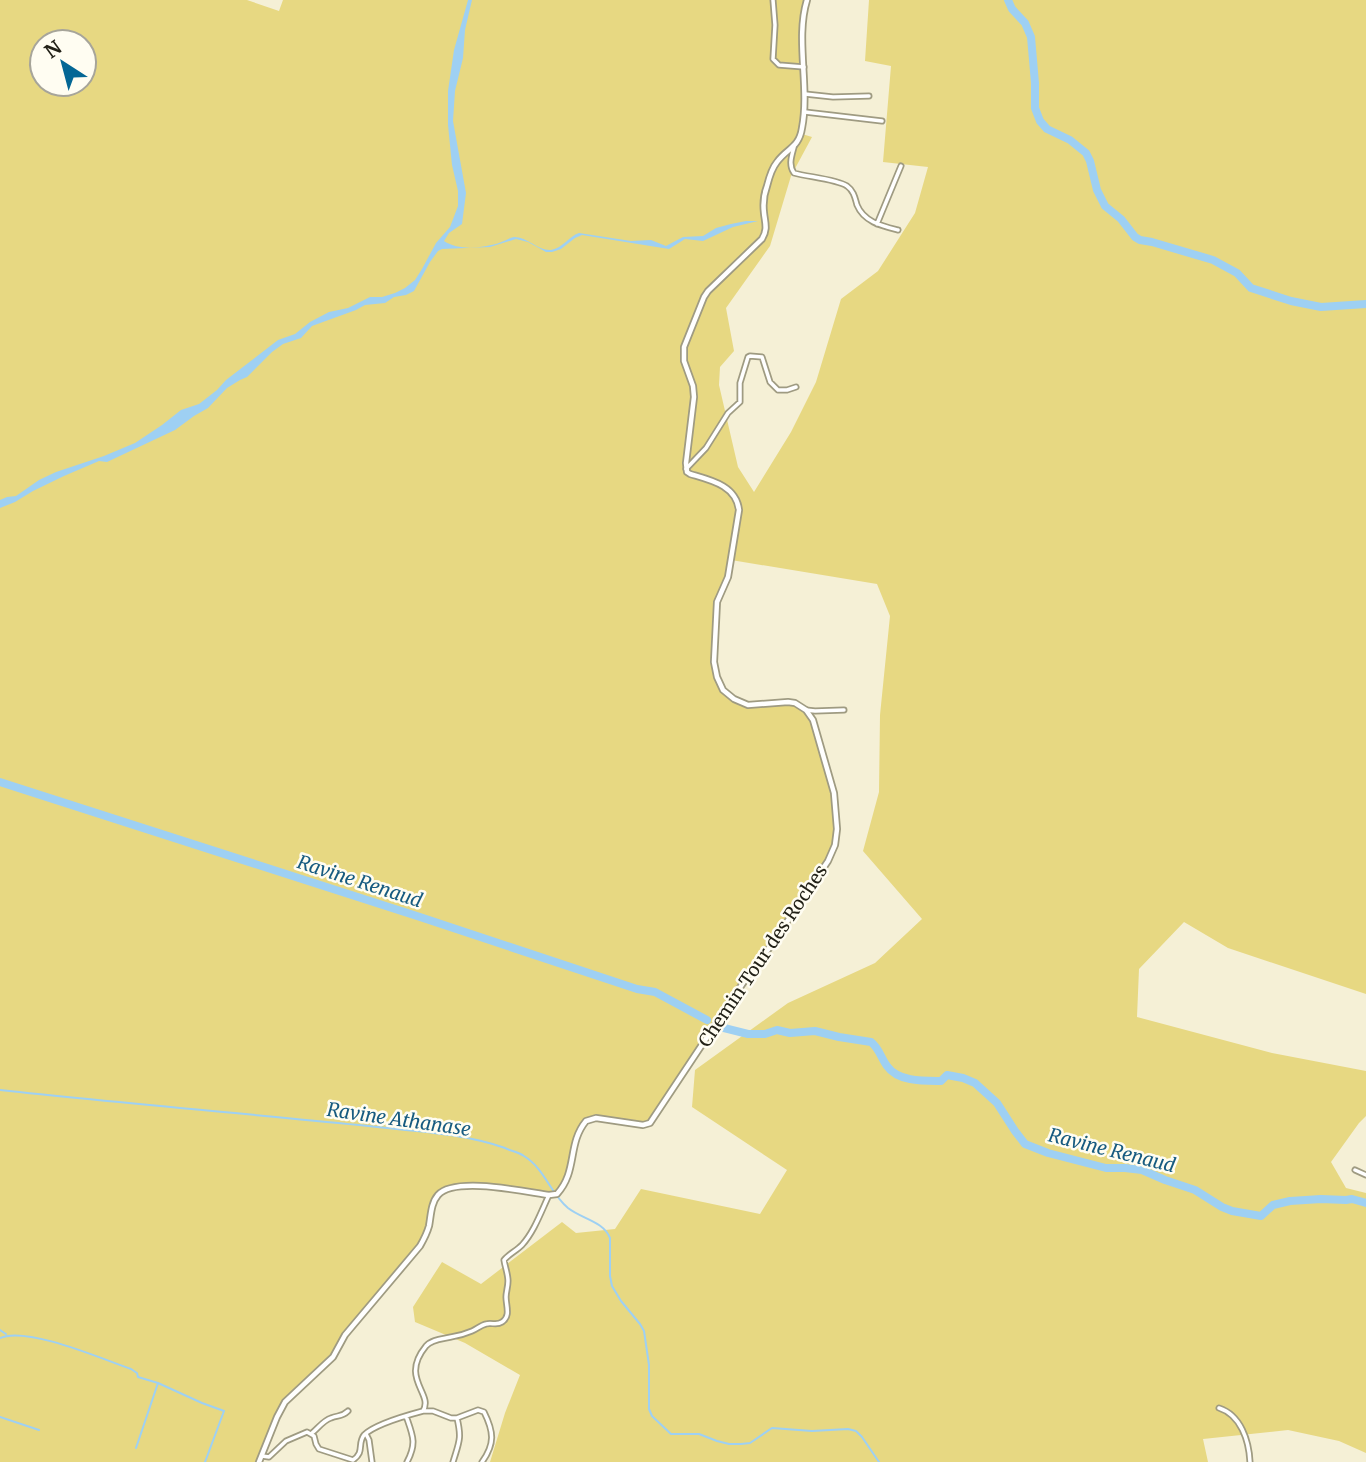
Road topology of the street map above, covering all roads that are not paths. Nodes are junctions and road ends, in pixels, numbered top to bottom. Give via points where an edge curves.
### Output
1 (773, 0) edge
2 (807, 0) edge
3 (804, 66) junction
4 (805, 94) junction
5 (869, 96) dead end
6 (805, 111) junction
7 (881, 121) dead end
8 (794, 147) junction
9 (901, 166) dead end
10 (876, 223) junction
11 (898, 230) dead end
12 (796, 387) dead end
13 (686, 469) junction
14 (806, 710) junction
15 (844, 710) dead end
16 (1355, 1170) dead end
17 (1366, 1175) edge
18 (550, 1195) junction
19 (1219, 1408) dead end
20 (348, 1411) dead end
21 (423, 1411) junction
22 (406, 1416) junction
23 (457, 1418) junction
24 (312, 1433) junction
25 (366, 1434) junction
26 (262, 1456) junction
27 (259, 1462) edge
28 (372, 1462) edge
29 (407, 1462) edge
30 (453, 1462) edge
31 (482, 1462) edge
32 (1250, 1462) edge

1 - 3 street via 773,59 779,65
2 - 3 street via 802,27
3 - 4 street
4 - 5 street
4 - 6 street
6 - 7 street
6 - 8 street
8 - 10 street via 794,173 845,185 863,215
8 - 13 street via 779,158 770,176 765,193 766,232 708,291 684,347 694,397
9 - 10 street
10 - 11 street
12 - 13 street via 778,390 770,382 762,357 748,357 740,402
13 - 14 street via 722,484 740,510 728,577 718,602 714,662 723,690 748,705 788,702
14 - 15 street
14 - 18 street, Chemin Tour des Roches via 834,793 837,829 828,862 650,1123 586,1121 577,1136 565,1185
16 - 17 street
18 - 21 street via 527,1239 504,1260 508,1278 505,1319 432,1341 416,1362 426,1402
18 - 26 street via 470,1185 440,1193 420,1246 332,1357 285,1402
19 - 32 street via 1230,1413 1245,1432
20 - 24 street via 328,1419
21 - 22 street
21 - 23 street
22 - 25 street
22 - 29 street via 414,1445
23 - 30 street via 460,1440
23 - 31 street via 478,1410 486,1415 492,1446
24 - 25 street via 319,1449 353,1460
24 - 26 street via 286,1441 269,1457
25 - 28 street
26 - 27 street

